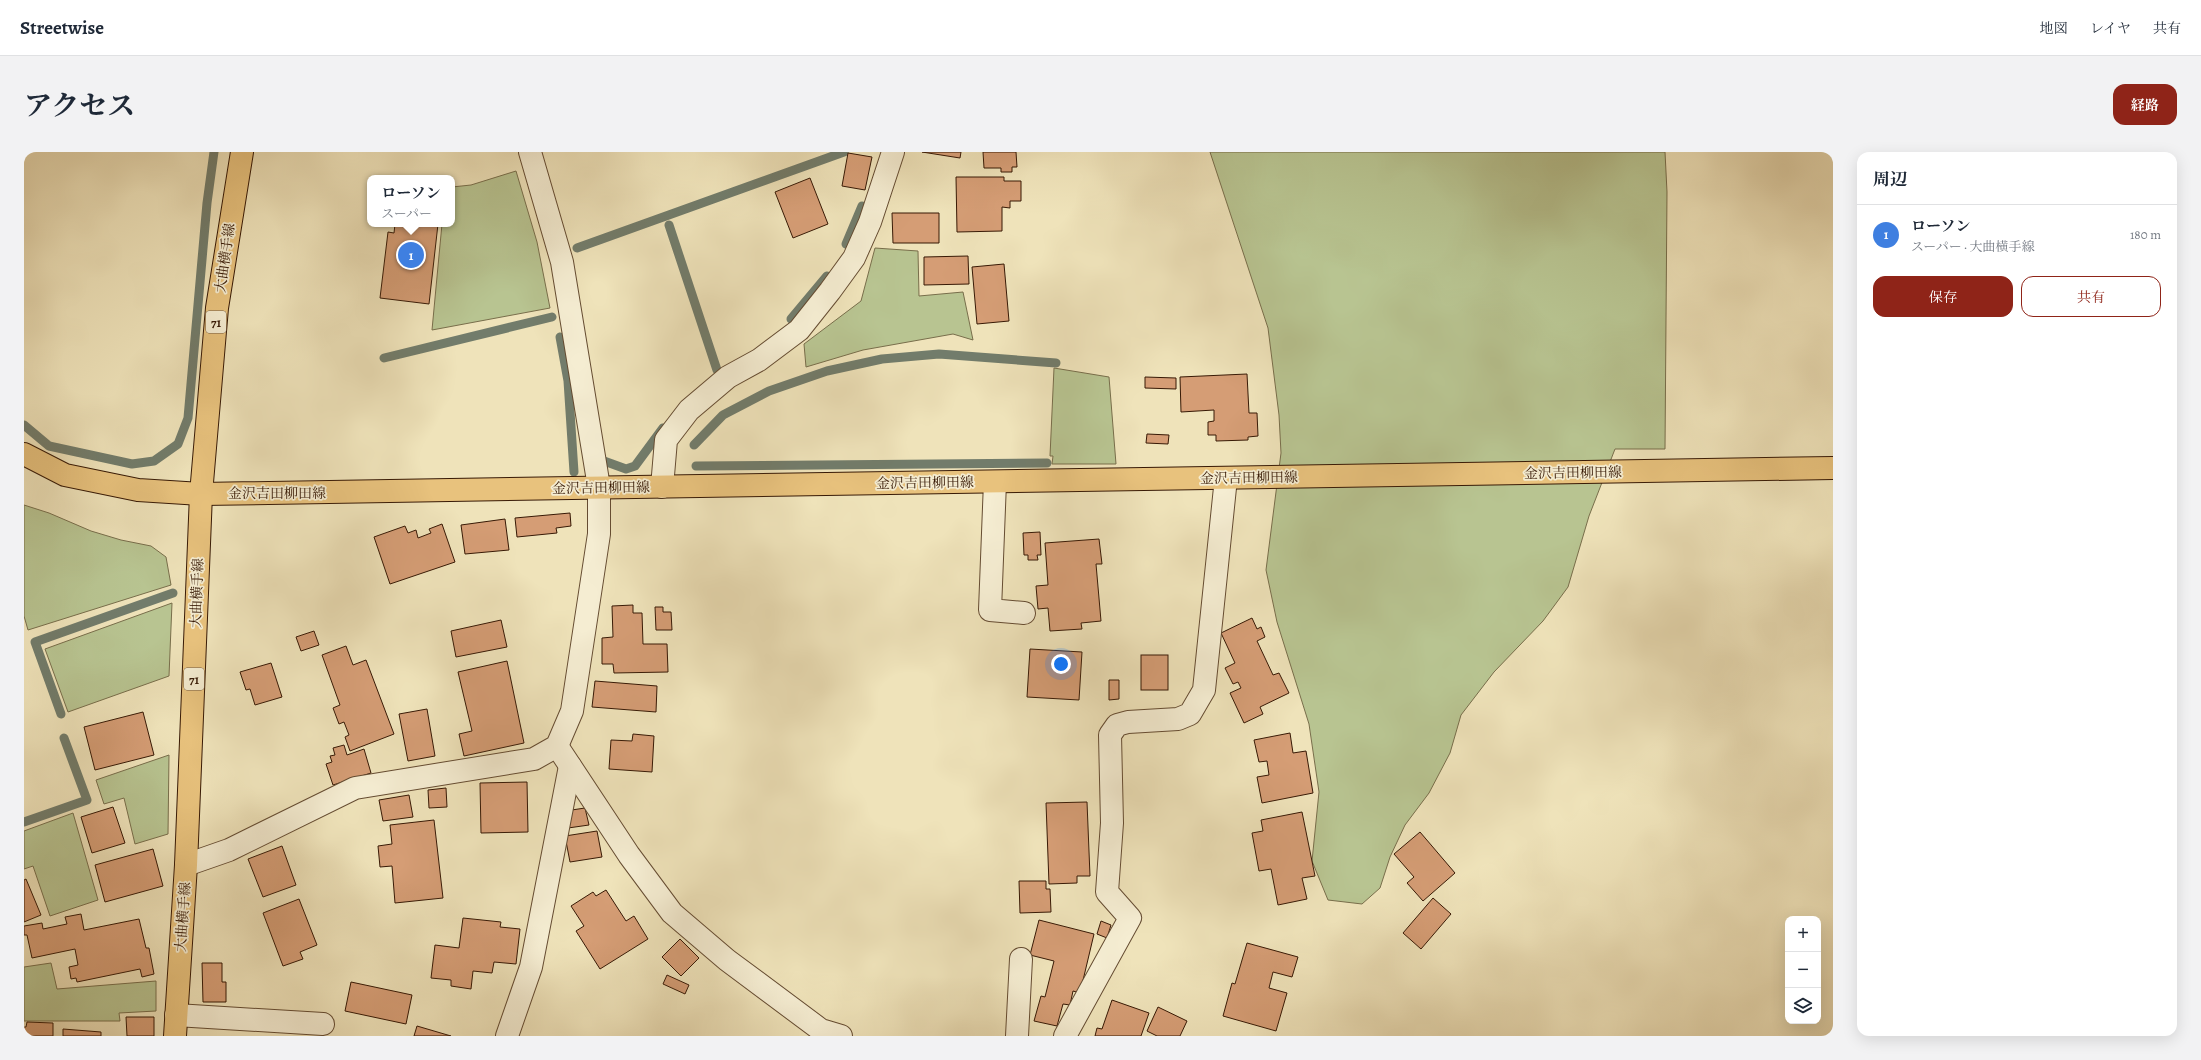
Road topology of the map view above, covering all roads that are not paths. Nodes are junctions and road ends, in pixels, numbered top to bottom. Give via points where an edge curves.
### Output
1 (242, 152) edge
2 (530, 152) edge
3 (893, 152) edge
4 (24, 454) edge
5 (1833, 468) edge
6 (1226, 478) junction
7 (995, 482) junction
8 (662, 487) junction
9 (599, 488) junction
10 (201, 494) junction
11 (1024, 613) dead end
12 (557, 746) junction
13 (570, 766) junction
14 (186, 865) junction
15 (1022, 959) dead end
16 (323, 1024) dead end
17 (176, 1025) edge
18 (507, 1036) edge
19 (841, 1036) edge
20 (1017, 1036) edge
21 (1064, 1036) edge

1 - 10 main road, 大曲横手線 / 71 via 217,308
2 - 9 street via 562,262
3 - 8 street via 870,222 854,258 799,330 759,360 728,377 689,410 666,440
4 - 10 main road, 金沢吉田柳田線 via 65,475 138,490
5 - 6 main road, 金沢吉田柳田線
6 - 7 main road, 金沢吉田柳田線
6 - 21 street via 1204,690 1190,714 1178,719 1117,725 1110,736 1112,824 1107,892 1130,918
7 - 8 main road, 金沢吉田柳田線
7 - 11 street via 990,610
8 - 9 main road, 金沢吉田柳田線
9 - 10 main road, 金沢吉田柳田線
9 - 12 street via 599,534 572,711
10 - 14 main road, 大曲横手線 / 71
12 - 13 street
12 - 14 street via 534,759 355,788 229,850
13 - 18 street via 531,967
13 - 19 street via 629,855 672,913 727,960 820,1030
14 - 17 main road, 大曲横手線 / 71
15 - 20 street
16 - 17 street

